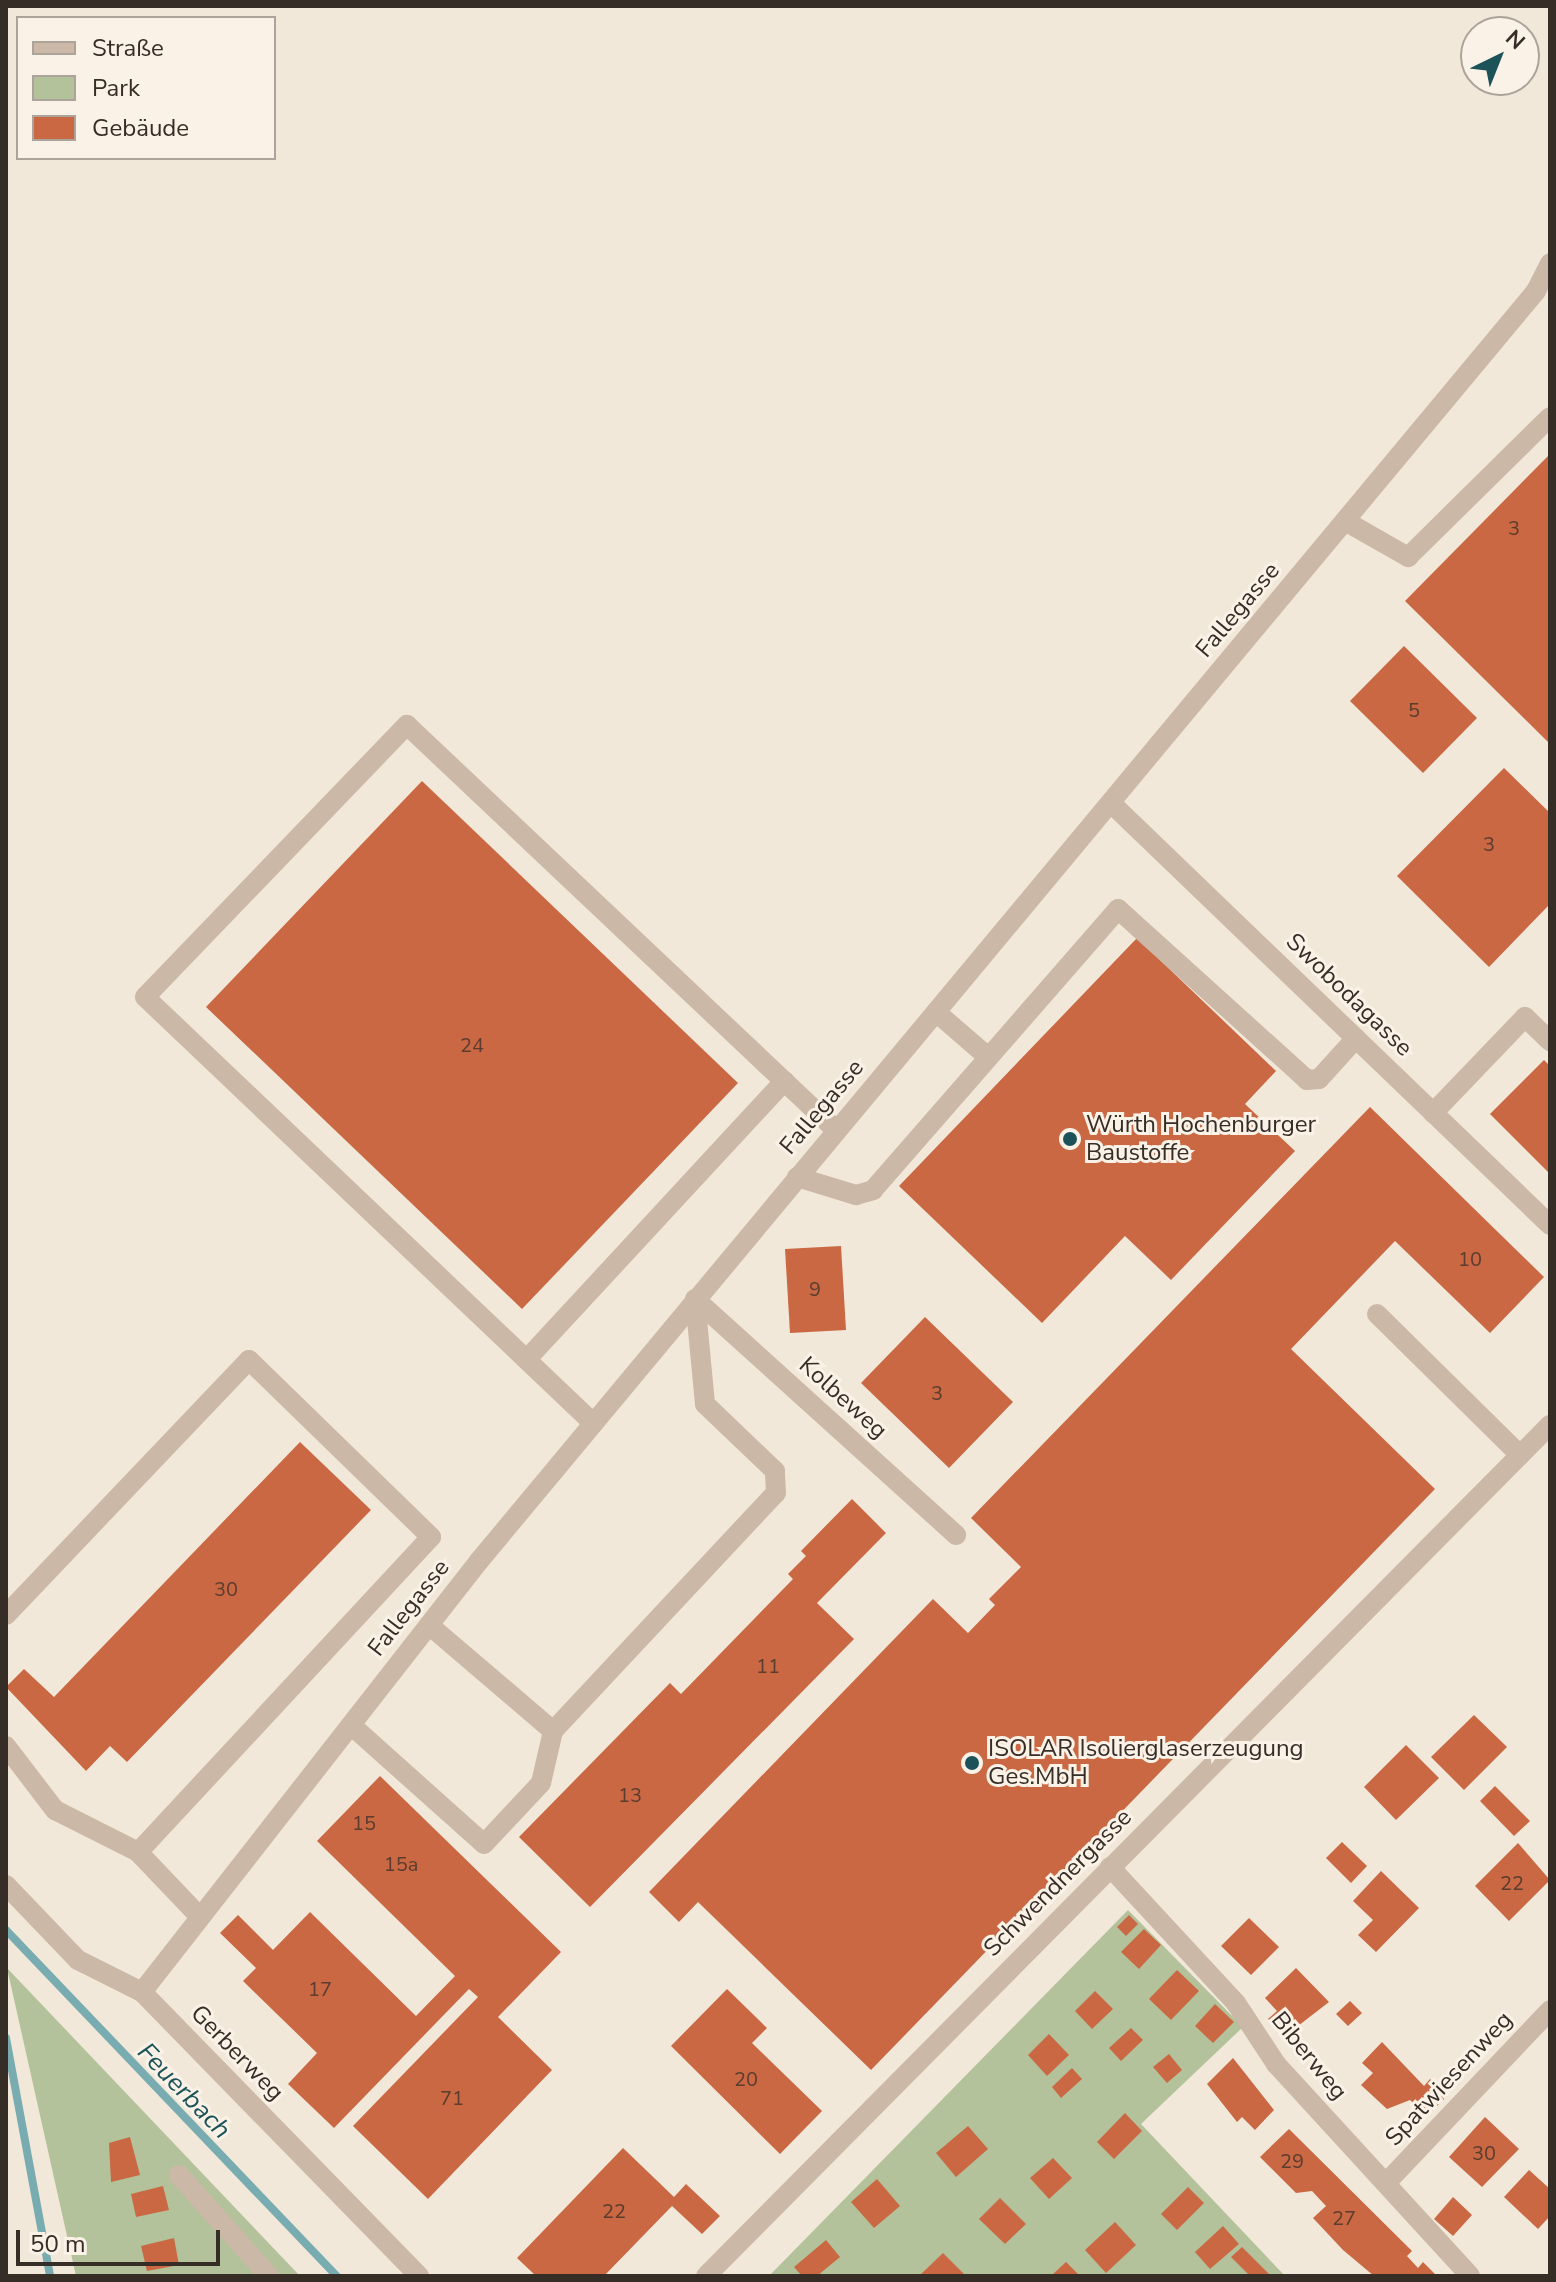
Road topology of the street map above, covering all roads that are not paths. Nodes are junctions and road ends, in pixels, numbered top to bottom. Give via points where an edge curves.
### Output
1 (1550, 263) edge
2 (1543, 298) edge
3 (1550, 417) edge
4 (1345, 521) junction
5 (1111, 803) junction
6 (936, 1012) junction
7 (1356, 1038) junction
8 (1550, 1041) edge
9 (988, 1057) junction
10 (784, 1081) junction
11 (1433, 1113) junction
12 (837, 1131) junction
13 (797, 1177) junction
14 (1550, 1225) edge
15 (695, 1299) junction
16 (1377, 1314) dead end
17 (527, 1359) junction
18 (593, 1423) junction
19 (1550, 1425) edge
20 (1520, 1455) junction
21 (956, 1535) dead end
22 (6, 1615) edge
23 (429, 1625) junction
24 (351, 1725) junction
25 (553, 1731) junction
26 (6, 1746) edge
27 (138, 1852) junction
28 (1110, 1867) junction
29 (6, 1885) edge
30 (200, 1917) junction
31 (142, 1992) junction
32 (1550, 2010) edge
33 (179, 2175) dead end
34 (1386, 2183) junction
35 (269, 2276) edge
36 (419, 2276) edge
37 (706, 2276) edge
38 (1470, 2276) edge

1 - 2 street, Fallegasse
2 - 4 street, Fallegasse
3 - 4 street via 1408,557
4 - 5 street, Fallegasse
5 - 6 street, Fallegasse
5 - 7 street, Swobodagasse
6 - 9 street
6 - 12 street, Fallegasse
7 - 9 street via 1319,1079 1307,1080 1118,909
7 - 11 street, Swobodagasse
8 - 11 street via 1525,1017
9 - 13 street via 866,1195
10 - 12 street
10 - 17 street
10 - 17 street via 407,725 145,997
11 - 14 street, Swobodagasse
12 - 13 street, Fallegasse
13 - 15 street, Fallegasse
15 - 18 street, Fallegasse
15 - 21 street, Kolbeweg
15 - 25 street via 705,1404 775,1471 776,1493
16 - 20 street
17 - 18 street
18 - 23 street, Fallegasse
19 - 20 street, Schwendnergasse
20 - 28 street, Schwendnergasse
22 - 27 street via 249,1360 431,1537
23 - 24 street, Fallegasse
23 - 25 street
24 - 25 street via 484,1844 541,1783
24 - 30 street, Fallegasse
26 - 27 street via 55,1810
27 - 30 street
28 - 34 street, Biberweg via 1236,2003 1276,2064
28 - 37 street, Schwendnergasse
29 - 31 street, Gerberweg via 78,1960
30 - 31 street, Fallegasse
31 - 36 street, Gerberweg
32 - 34 street, Spatwiesenweg
33 - 35 street
34 - 38 street, Biberweg

